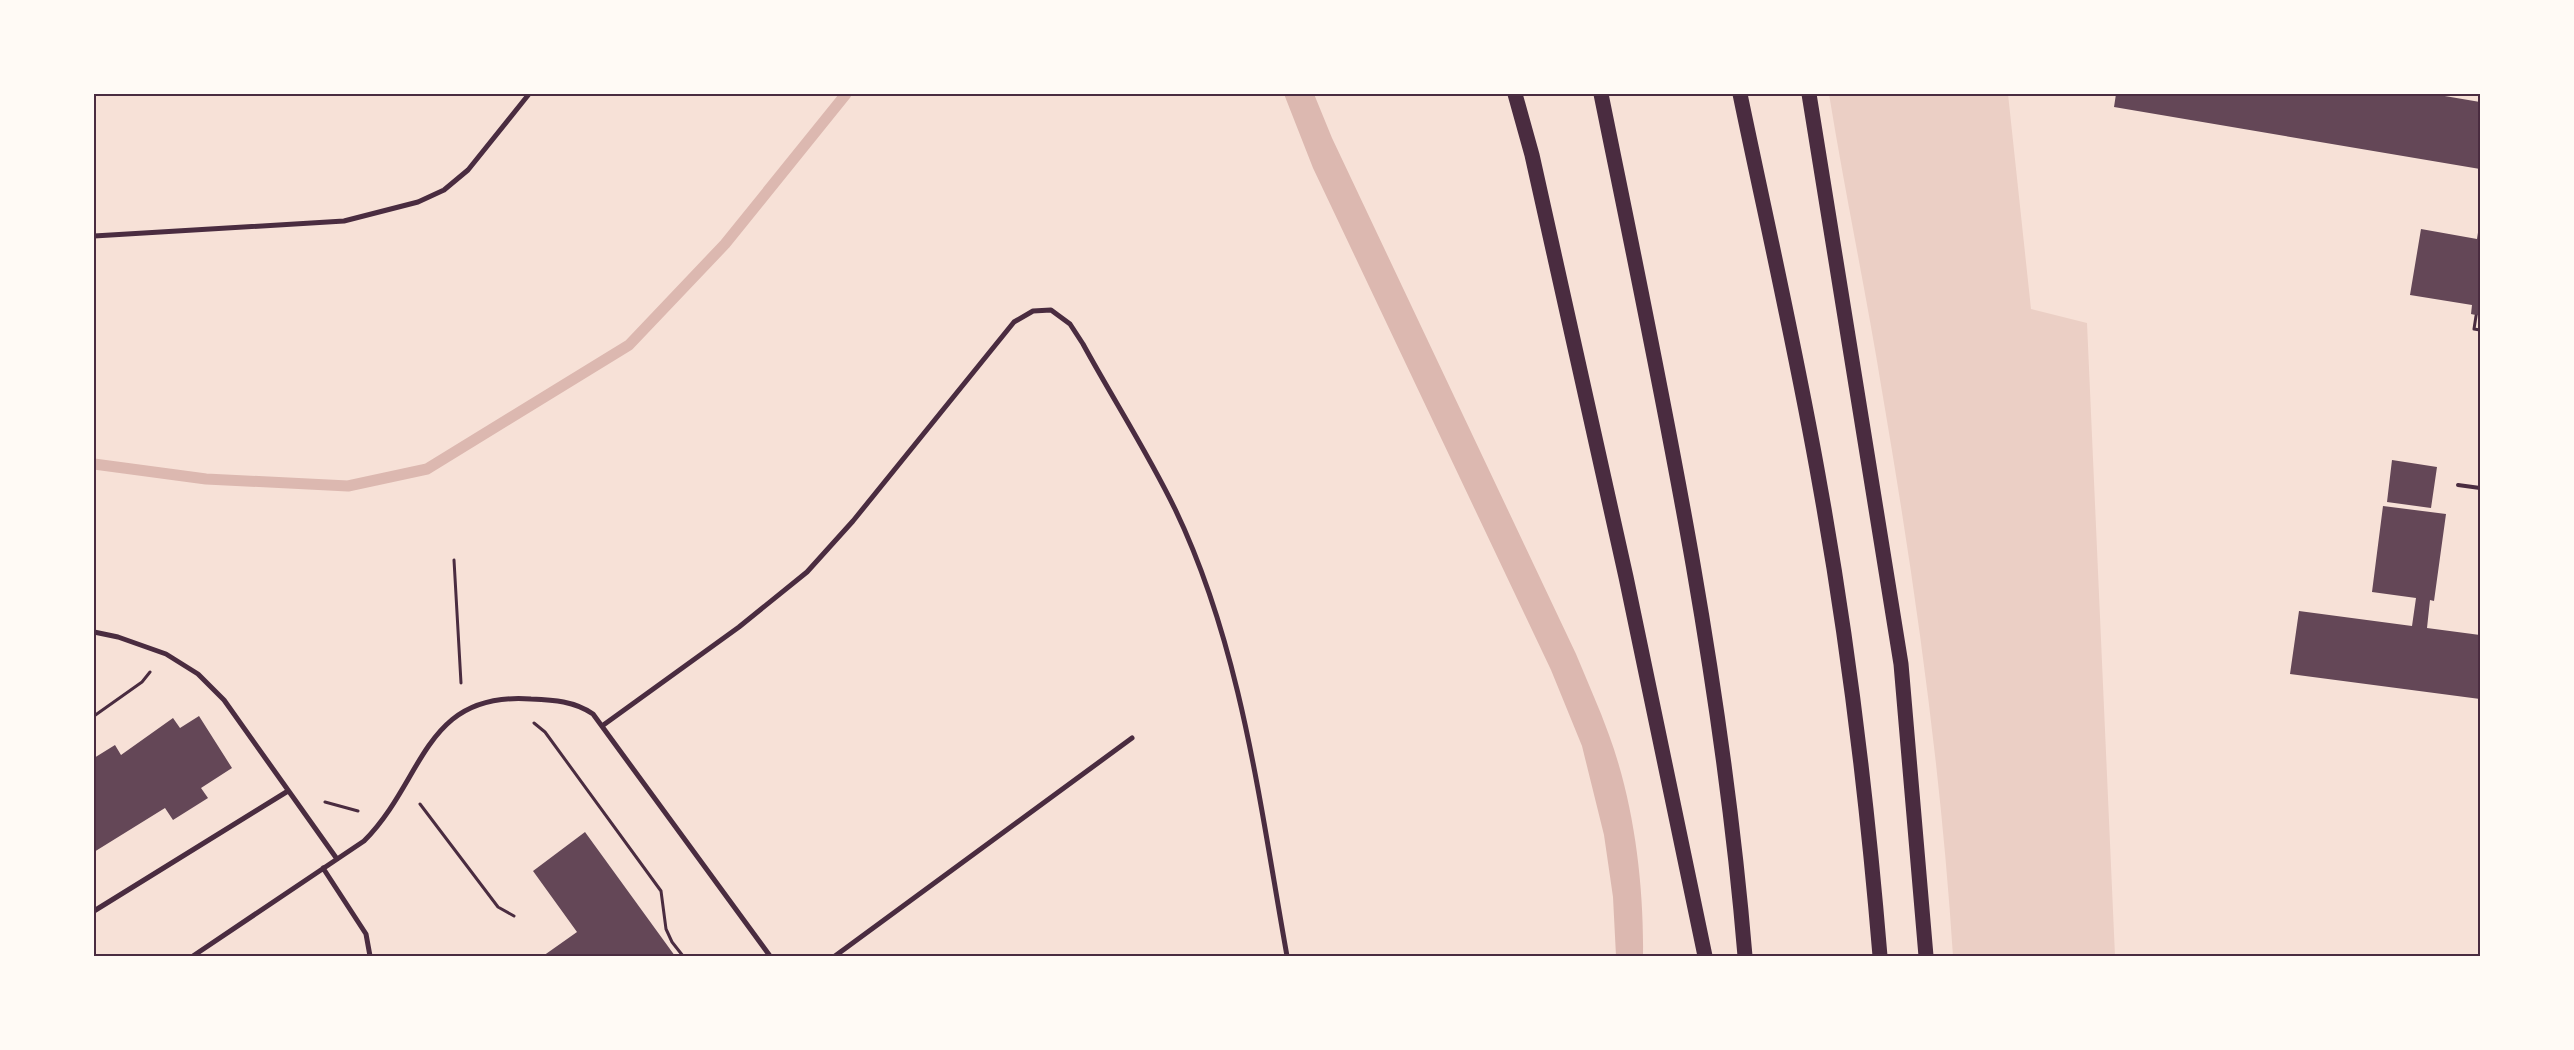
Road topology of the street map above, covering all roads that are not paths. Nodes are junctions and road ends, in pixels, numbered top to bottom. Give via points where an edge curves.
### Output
1 (529, 94) edge
2 (1515, 94) edge
3 (1601, 94) edge
4 (1740, 94) edge
5 (1809, 94) edge
6 (94, 236) edge
7 (2458, 485) dead end
8 (2480, 488) edge
9 (94, 632) edge
10 (602, 726) junction
11 (1132, 738) dead end
12 (288, 791) junction
13 (337, 859) junction
14 (324, 868) junction
15 (94, 911) edge
16 (194, 956) edge
17 (370, 956) edge
18 (770, 956) edge
19 (835, 956) edge
20 (1287, 956) edge
21 (1705, 956) edge
22 (1745, 956) edge
23 (1880, 956) edge
24 (1926, 956) edge

1 - 6 street via 468,170 444,190 418,202 344,221
2 - 21 highway via 1532,155 1626,577
3 - 22 highway via 1702,603 1729,796
4 - 23 highway via 1799,375 1837,586 1864,790
5 - 24 highway via 1901,664
7 - 8 lane
9 - 12 street via 118,636 166,654 198,674 224,700
10 - 13 street via 582,706 551,700 488,700 464,711 440,730 382,824
10 - 18 street
10 - 20 street via 747,622 808,572 1014,322 1033,311 1051,310 1070,324 1083,344 1175,509 1196,560 1244,715
11 - 19 street
12 - 13 street
12 - 15 street
13 - 14 street
14 - 16 street
14 - 17 street via 366,934

